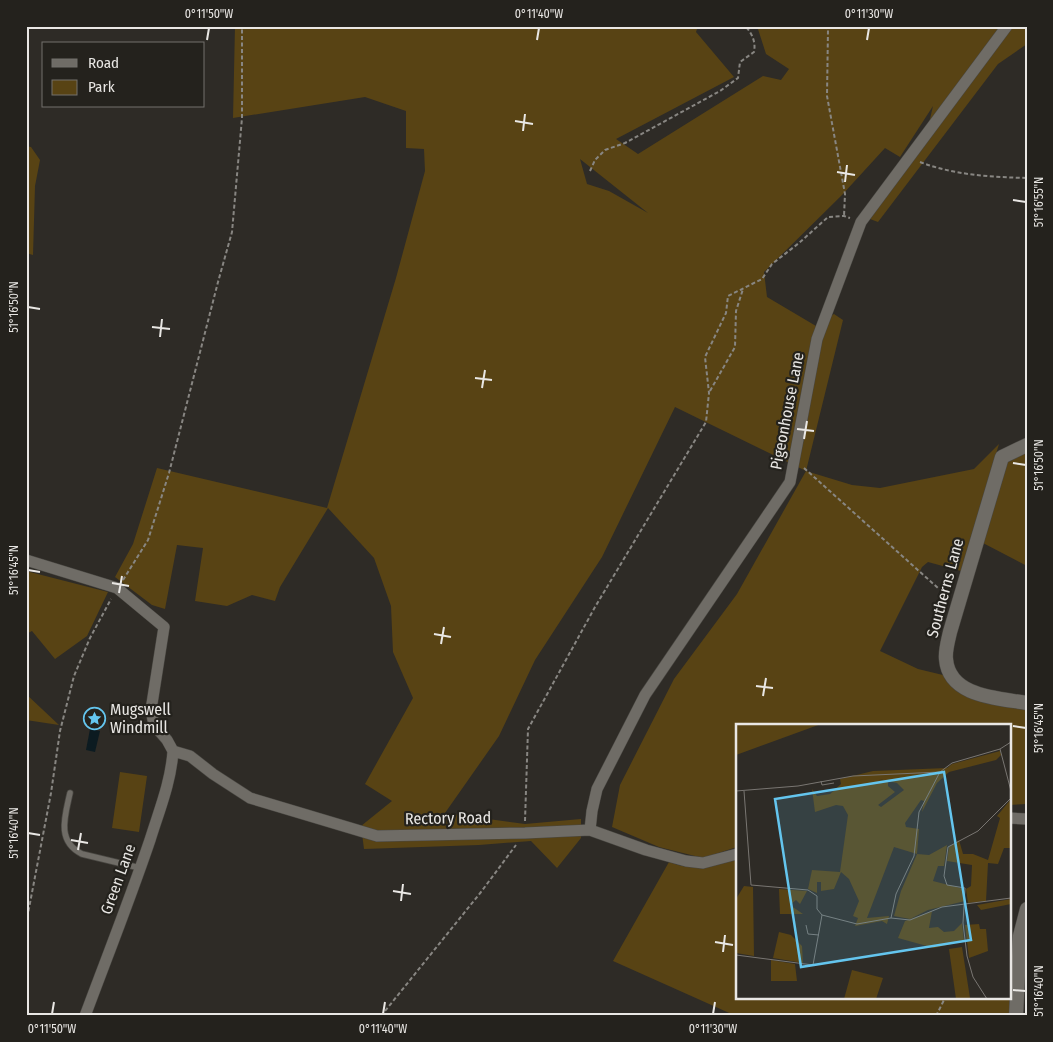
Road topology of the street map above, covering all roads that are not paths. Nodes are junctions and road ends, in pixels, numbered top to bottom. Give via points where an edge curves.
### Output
1 (1007, 26) edge
2 (1027, 445) edge
3 (26, 560) edge
4 (1027, 703) edge
5 (173, 751) junction
6 (70, 793) dead end
7 (1010, 818) edge
8 (1027, 819) edge
9 (590, 830) junction
10 (736, 854) edge
11 (140, 868) junction
12 (1027, 909) edge
13 (85, 1016) edge
14 (1016, 1016) edge

1 - 9 street, Pigeonhouse Lane via 861,222 817,339 790,482 645,695 597,789
2 - 4 street, Southerns Lane via 1002,456 950,632 946,658 948,670 960,687 974,693
3 - 5 street via 117,588 164,627 151,710 154,725
5 - 9 street, Rectory Road via 190,756 250,798 377,836
5 - 11 street, Green Lane via 167,788
6 - 11 lane via 64,823 65,836 74,850
7 - 8 street
9 - 10 street, Rectory Road via 686,861 703,863
11 - 13 street, Green Lane
12 - 14 street via 1020,936

